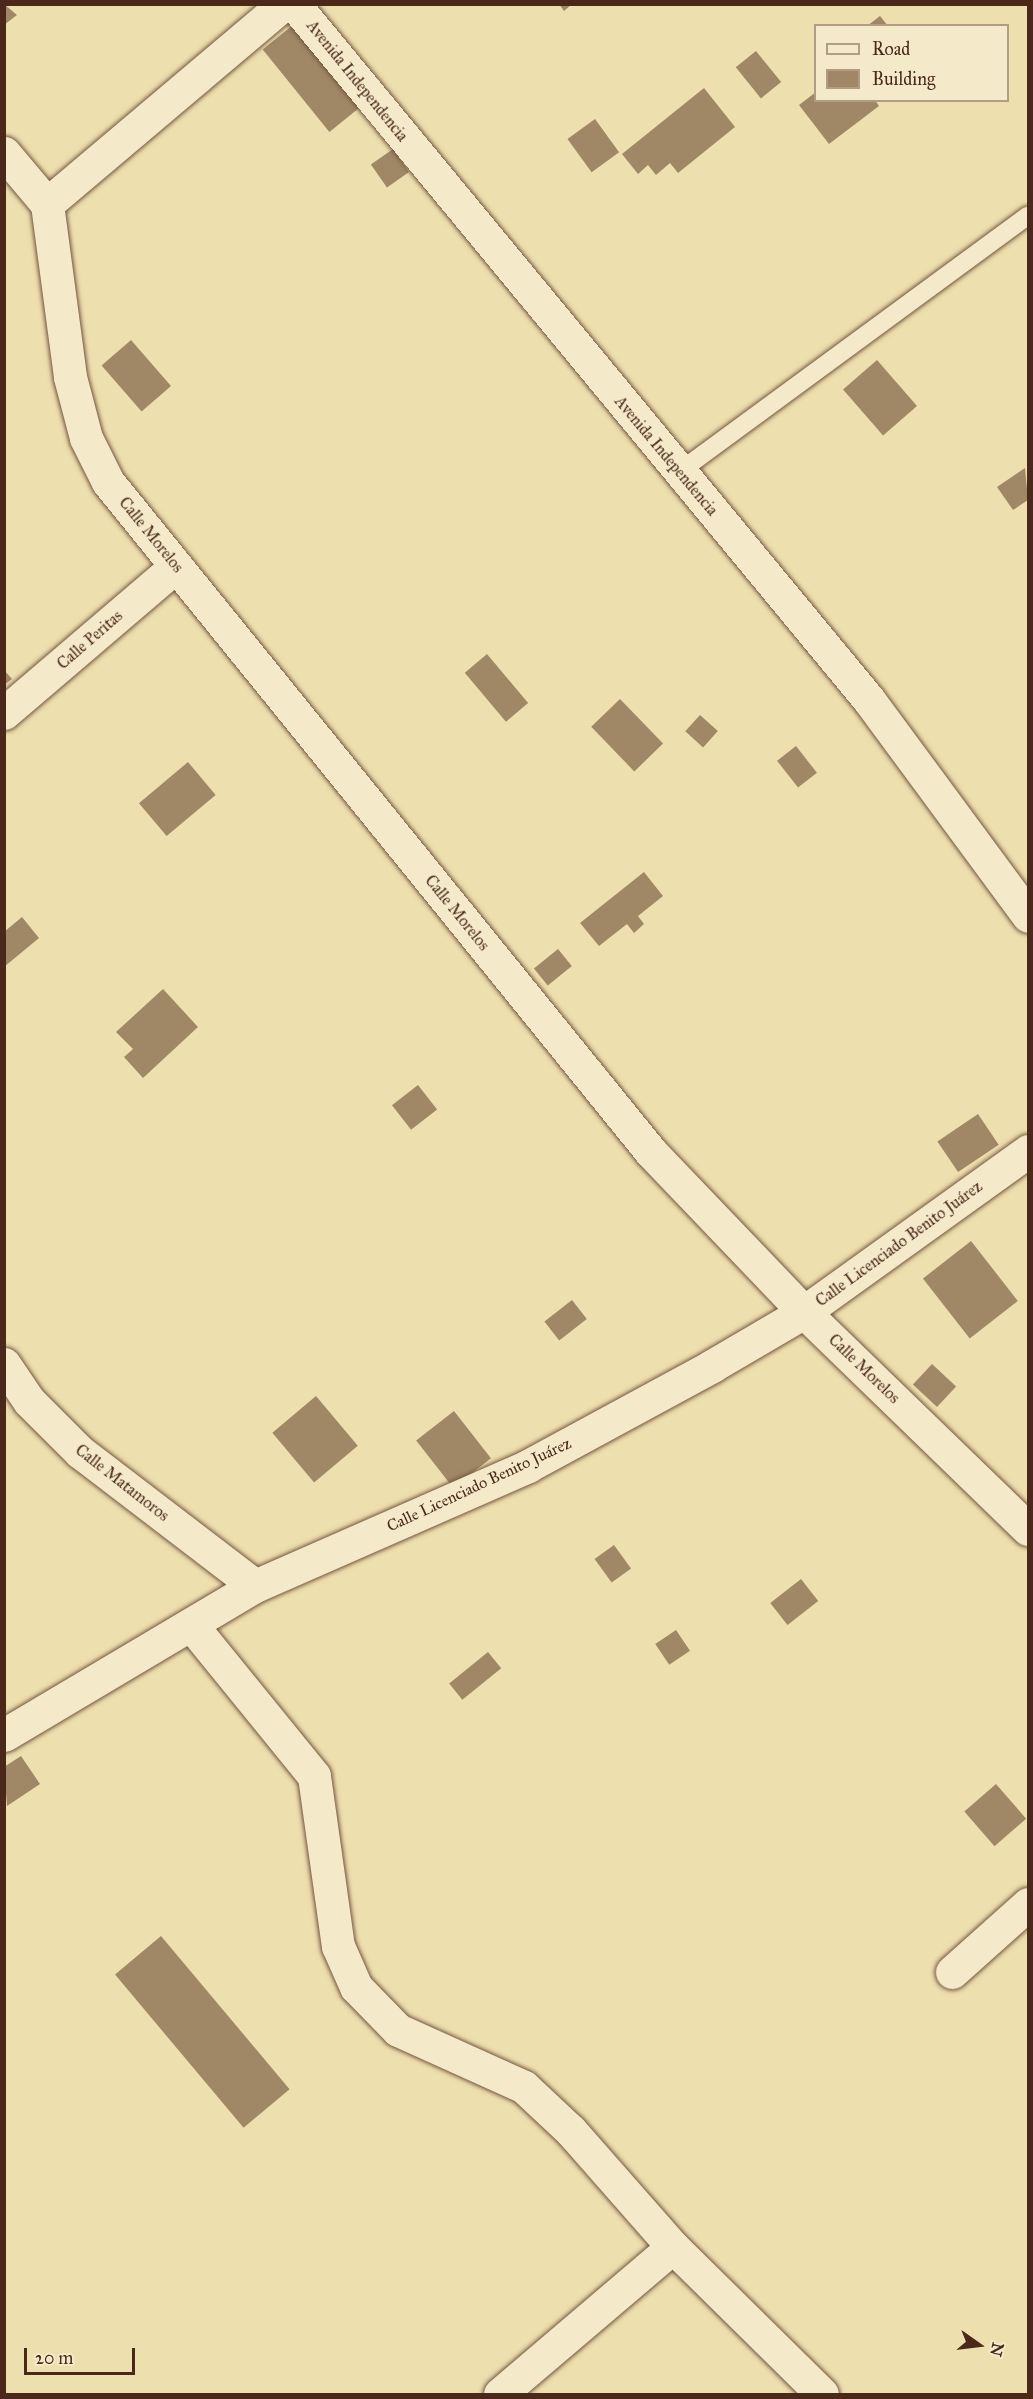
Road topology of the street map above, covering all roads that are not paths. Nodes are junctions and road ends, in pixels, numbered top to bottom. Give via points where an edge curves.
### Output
1 (284, 4) edge
2 (294, 4) edge
3 (4, 153) edge
4 (46, 204) junction
5 (1029, 216) edge
6 (679, 472) junction
7 (176, 566) junction
8 (4, 713) edge
9 (1029, 916) edge
10 (1029, 1151) edge
11 (804, 1312) junction
12 (4, 1364) edge
13 (1029, 1529) edge
14 (255, 1586) junction
15 (193, 1627) junction
16 (4, 1735) edge
17 (1029, 1904) edge
18 (952, 1972) dead end
19 (673, 2247) junction
20 (500, 2394) edge
21 (822, 2394) edge

1 - 4 street
2 - 6 street, Avenida Independencia
3 - 4 street
4 - 7 street, Calle Morelos via 70,377 86,438 108,482
5 - 6 lane
6 - 9 street, Avenida Independencia via 869,700
7 - 8 street, Calle Peritas
7 - 11 street, Calle Morelos via 651,1152
10 - 11 street, Calle Licenciado Benito Juárez
11 - 13 street, Calle Morelos
11 - 14 street, Calle Licenciado Benito Juárez via 528,1466
12 - 14 street, Calle Matamoros via 29,1401 80,1452
14 - 15 street, Calle Licenciado Benito Juárez
15 - 16 street, Calle Licenciado Benito Juárez
15 - 19 street via 314,1776 338,1946 356,1987 398,2030 524,2087 571,2130
17 - 18 street
19 - 20 street
19 - 21 street

